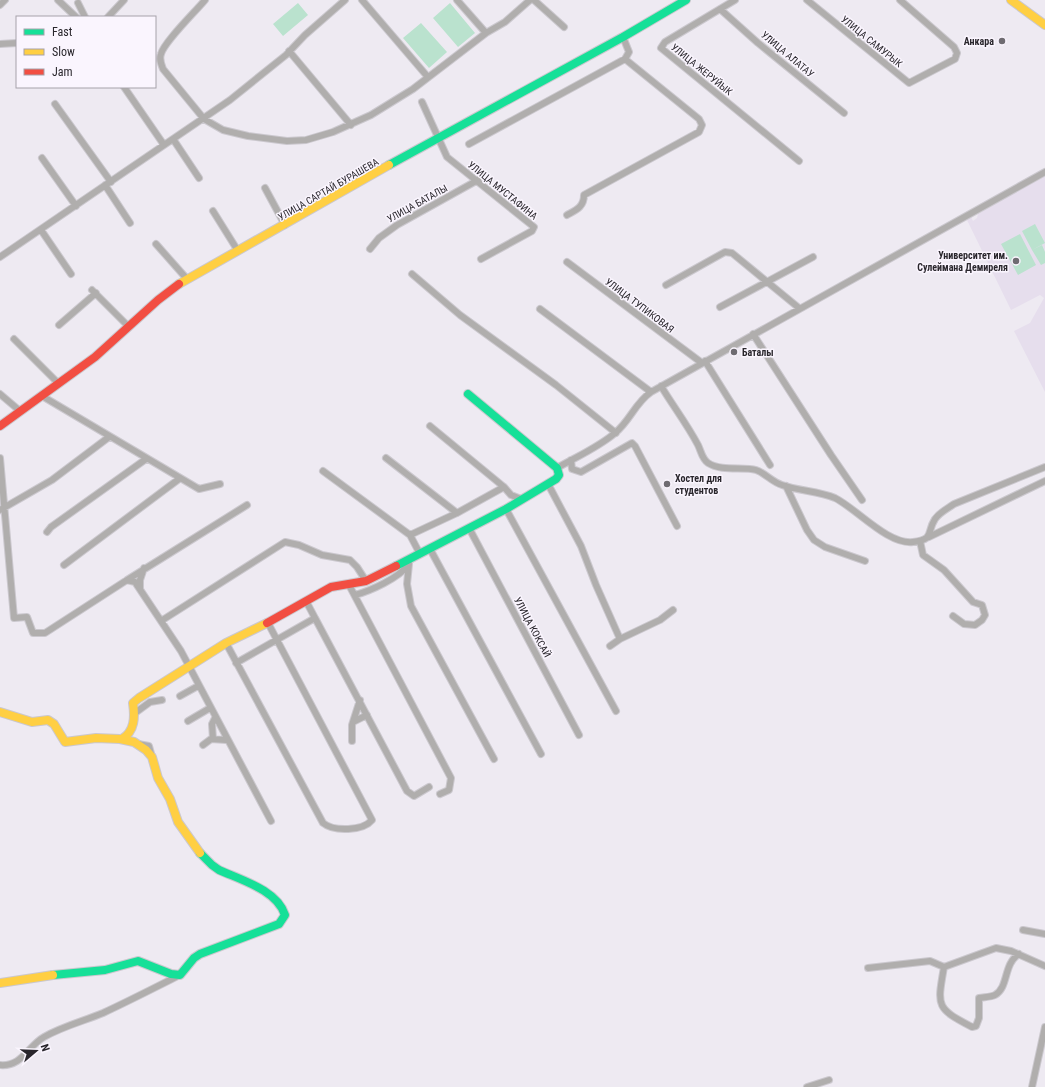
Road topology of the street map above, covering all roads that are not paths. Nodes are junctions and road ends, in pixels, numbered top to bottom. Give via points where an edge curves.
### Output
1 (5, 0) edge
2 (58, 0) edge
3 (124, 0) edge
4 (205, 0) edge
5 (345, 0) edge
6 (362, 0) edge
7 (456, 0) edge
8 (530, 0) edge
9 (534, 0) edge
10 (686, 0) edge
11 (735, 0) edge
12 (807, 0) edge
13 (900, 0) edge
14 (1011, 0) edge
15 (78, 3) dead end
16 (0, 5) edge
17 (720, 9) junction
18 (75, 16) edge
19 (84, 16) edge
20 (109, 16) edge
21 (1045, 25) edge
22 (564, 27) dead end
23 (486, 33) junction
24 (623, 37) junction
25 (16, 43) edge
26 (0, 44) edge
27 (289, 51) junction
28 (625, 59) junction
29 (427, 76) junction
30 (125, 88) edge
31 (422, 102) dead end
32 (55, 104) dead end
33 (844, 113) dead end
34 (204, 118) junction
35 (351, 125) junction
36 (437, 138) junction
37 (173, 139) junction
38 (469, 144) dead end
39 (164, 145) junction
40 (42, 158) dead end
41 (799, 161) dead end
42 (1045, 172) edge
43 (199, 178) dead end
44 (478, 180) junction
45 (108, 184) junction
46 (265, 188) dead end
47 (76, 206) junction
48 (213, 211) dead end
49 (567, 215) dead end
50 (130, 223) dead end
51 (285, 225) junction
52 (40, 230) junction
53 (156, 244) dead end
54 (370, 249) dead end
55 (238, 251) junction
56 (0, 257) edge
57 (813, 257) dead end
58 (481, 259) dead end
59 (567, 262) dead end
60 (70, 274) dead end
61 (412, 274) dead end
62 (187, 279) junction
63 (767, 281) junction
64 (666, 285) dead end
65 (720, 306) dead end
66 (540, 308) dead end
67 (799, 308) junction
68 (59, 325) dead end
69 (128, 326) junction
70 (753, 334) junction
71 (14, 339) dead end
72 (703, 362) junction
73 (59, 384) junction
74 (661, 386) junction
75 (651, 392) junction
76 (0, 394) edge
77 (468, 394) dead end
78 (42, 396) junction
79 (20, 412) junction
80 (0, 426) edge
81 (430, 426) dead end
82 (616, 433) junction
83 (109, 437) junction
84 (0, 458) edge
85 (386, 458) dead end
86 (146, 459) junction
87 (571, 460) junction
88 (770, 465) dead end
89 (1045, 467) edge
90 (558, 468) junction
91 (323, 471) dead end
92 (180, 479) junction
93 (1045, 481) edge
94 (220, 484) dead end
95 (548, 484) junction
96 (786, 486) junction
97 (504, 487) junction
98 (521, 500) junction
99 (862, 500) dead end
100 (246, 505) dead end
101 (2, 508) edge
102 (506, 509) junction
103 (458, 513) junction
104 (677, 526) dead end
105 (469, 528) junction
106 (48, 532) dead end
107 (410, 536) junction
108 (929, 537) junction
109 (920, 541) junction
110 (430, 549) junction
111 (420, 554) junction
112 (410, 561) junction
113 (865, 562) dead end
114 (64, 565) dead end
115 (144, 568) junction
116 (127, 580) junction
117 (366, 581) junction
118 (349, 585) junction
119 (141, 590) junction
120 (355, 596) junction
121 (306, 601) junction
122 (674, 610) dead end
123 (953, 616) dead end
124 (315, 618) junction
125 (161, 621) junction
126 (268, 623) junction
127 (620, 639) junction
128 (276, 640) junction
129 (226, 643) junction
130 (610, 646) dead end
131 (236, 663) junction
132 (189, 666) junction
133 (198, 686) junction
134 (180, 696) dead end
135 (162, 700) dead end
136 (360, 700) junction
137 (210, 708) junction
138 (616, 710) dead end
139 (0, 712) edge
140 (135, 713) junction
141 (367, 715) junction
142 (215, 718) junction
143 (188, 721) dead end
144 (353, 722) junction
145 (579, 735) dead end
146 (122, 739) junction
147 (213, 739) junction
148 (226, 740) junction
149 (352, 742) dead end
150 (203, 745) dead end
151 (540, 754) dead end
152 (494, 760) dead end
153 (429, 787) dead end
154 (440, 794) dead end
155 (271, 821) dead end
156 (1023, 930) dead end
157 (1045, 934) edge
158 (1019, 954) junction
159 (1045, 966) edge
160 (944, 967) junction
161 (868, 968) dead end
162 (180, 975) junction
163 (0, 983) edge
164 (1045, 1027) edge
165 (0, 1065) edge
166 (829, 1080) dead end
167 (807, 1087) edge
168 (1032, 1087) edge

1 - 16 street
2 - 18 street
3 - 20 street
4 - 34 street via 168,41 161,53 160,61 167,75
5 - 27 street
6 - 29 street
7 - 23 street
8 - 23 street via 505,22
9 - 22 street
10 - 24 street, УЛИЦА САРТАЙ БУРАШЕВА
11 - 17 street, УЛИЦА ЖЕРУЙЫК
12 - 13 street, УЛИЦА САМУРЫК via 906,82 912,83 955,59 957,53 954,47
14 - 21 street
15 - 19 street
17 - 33 street, УЛИЦА АЛАТАУ
17 - 41 street, УЛИЦА ЖЕРУЙЫК via 665,42 661,48
23 - 29 street
24 - 28 street via 629,52
24 - 36 street, УЛИЦА САРТАЙ БУРАШЕВА
25 - 26 street
27 - 34 street
27 - 35 street
28 - 38 street
28 - 49 street via 699,119 701,129 584,195 584,202 580,207
29 - 35 street via 413,89
30 - 39 street
31 - 36 street, УЛИЦА МУСТАФИНА
32 - 45 street
34 - 35 street via 223,130 288,141 320,137
34 - 37 street
36 - 44 street, УЛИЦА МУСТАФИНА via 447,157
36 - 51 street, УЛИЦА САРТАЙ БУРАШЕВА
37 - 39 street
37 - 43 street
39 - 45 street
40 - 47 street
42 - 67 street
44 - 54 street, УЛИЦА БАТАЛЫ via 397,225 379,238
44 - 58 street, УЛИЦА МУСТАФИНА via 534,227 532,232
45 - 47 street
45 - 50 street
46 - 51 street
47 - 52 street
48 - 55 street
51 - 55 street, УЛИЦА САРТАЙ БУРАШЕВА
52 - 56 street
52 - 60 street
53 - 62 street
55 - 62 street, УЛИЦА САРТАЙ БУРАШЕВА
57 - 63 street
59 - 72 street, УЛИЦА ТУПИКОВАЯ
61 - 82 street via 460,315
62 - 69 street, УЛИЦА САРТАЙ БУРАШЕВА
63 - 64 street via 732,253 725,252
63 - 65 street
63 - 67 street
66 - 75 street
67 - 70 street
68 - 69 street via 94,292
69 - 73 street, УЛИЦА САРТАЙ БУРАШЕВА via 95,357
70 - 72 street
70 - 99 street
71 - 73 street
72 - 74 street
72 - 88 street
73 - 78 street, УЛИЦА САРТАЙ БУРАШЕВА
74 - 75 street
74 - 96 street via 690,432 702,457 709,464 737,470 755,470
75 - 82 street via 638,402
76 - 79 street
77 - 90 street
78 - 79 street, УЛИЦА САРТАЙ БУРАШЕВА
78 - 83 street
79 - 80 street, УЛИЦА САРТАЙ БУРАШЕВА
81 - 97 street
82 - 87 street
83 - 86 street
83 - 101 street via 52,480
84 - 101 street
85 - 103 street
86 - 92 street
86 - 106 street via 102,489 51,527
87 - 90 street
87 - 104 street via 572,469 581,472 632,443
89 - 108 street via 954,504 934,520
90 - 95 street via 559,475
91 - 107 street
92 - 94 street via 198,490
92 - 114 street
93 - 108 street
95 - 98 street
95 - 127 street via 583,552
96 - 109 street via 833,498 846,504 880,531 900,541
96 - 113 street via 814,540
97 - 98 street via 511,495
97 - 103 street
98 - 102 street
100 - 115 street
101 - 116 street via 14,618 27,617 33,633 45,632
102 - 105 street
102 - 138 street
103 - 107 street
105 - 110 street
105 - 145 street, УЛИЦА КОКСАЙ
107 - 111 street
108 - 109 street
109 - 123 street via 923,555 944,570 973,602 982,605 984,610 982,620 975,625 964,624
110 - 111 street
110 - 151 street
111 - 112 street
112 - 117 street
112 - 120 street via 404,570 382,584
112 - 152 street via 407,584 411,606
115 - 116 street
115 - 119 street via 140,580
116 - 119 street via 135,582
117 - 118 street
117 - 125 street via 350,560 322,555 285,542
118 - 120 street
118 - 121 street via 331,587
119 - 125 street
120 - 154 street via 451,778 449,790
121 - 124 street
121 - 126 street
122 - 127 street via 660,620
124 - 128 street
124 - 136 street
125 - 132 street
126 - 128 street
126 - 129 street
127 - 130 street
128 - 131 street
128 - 131 street via 372,820 363,827 333,828 323,823
129 - 131 street
129 - 132 street
132 - 133 street
132 - 140 street via 131,703
133 - 134 street
133 - 137 street
135 - 140 street via 150,702
136 - 141 street
136 - 144 street
137 - 142 street
137 - 143 street
139 - 146 street via 32,722 48,720 54,724 65,742
140 - 146 street via 129,734
141 - 144 street
141 - 153 street via 407,791 414,796
142 - 147 street via 212,724
142 - 148 street
144 - 149 street
146 - 162 street via 137,744 150,754 178,823 207,860 276,900 285,912 283,921 279,924 200,954
147 - 148 street
147 - 150 street
148 - 155 street
156 - 157 street
158 - 159 street
158 - 160 street via 996,948
158 - 160 street via 1008,965 1001,990 994,996 979,998 979,1018 976,1026 972,1027 947,1014 942,1008 940,1002
160 - 161 street via 930,961
162 - 163 street via 138,961 105,970
162 - 165 street via 103,1013 53,1032 37,1041 20,1060
164 - 168 street
166 - 167 street

